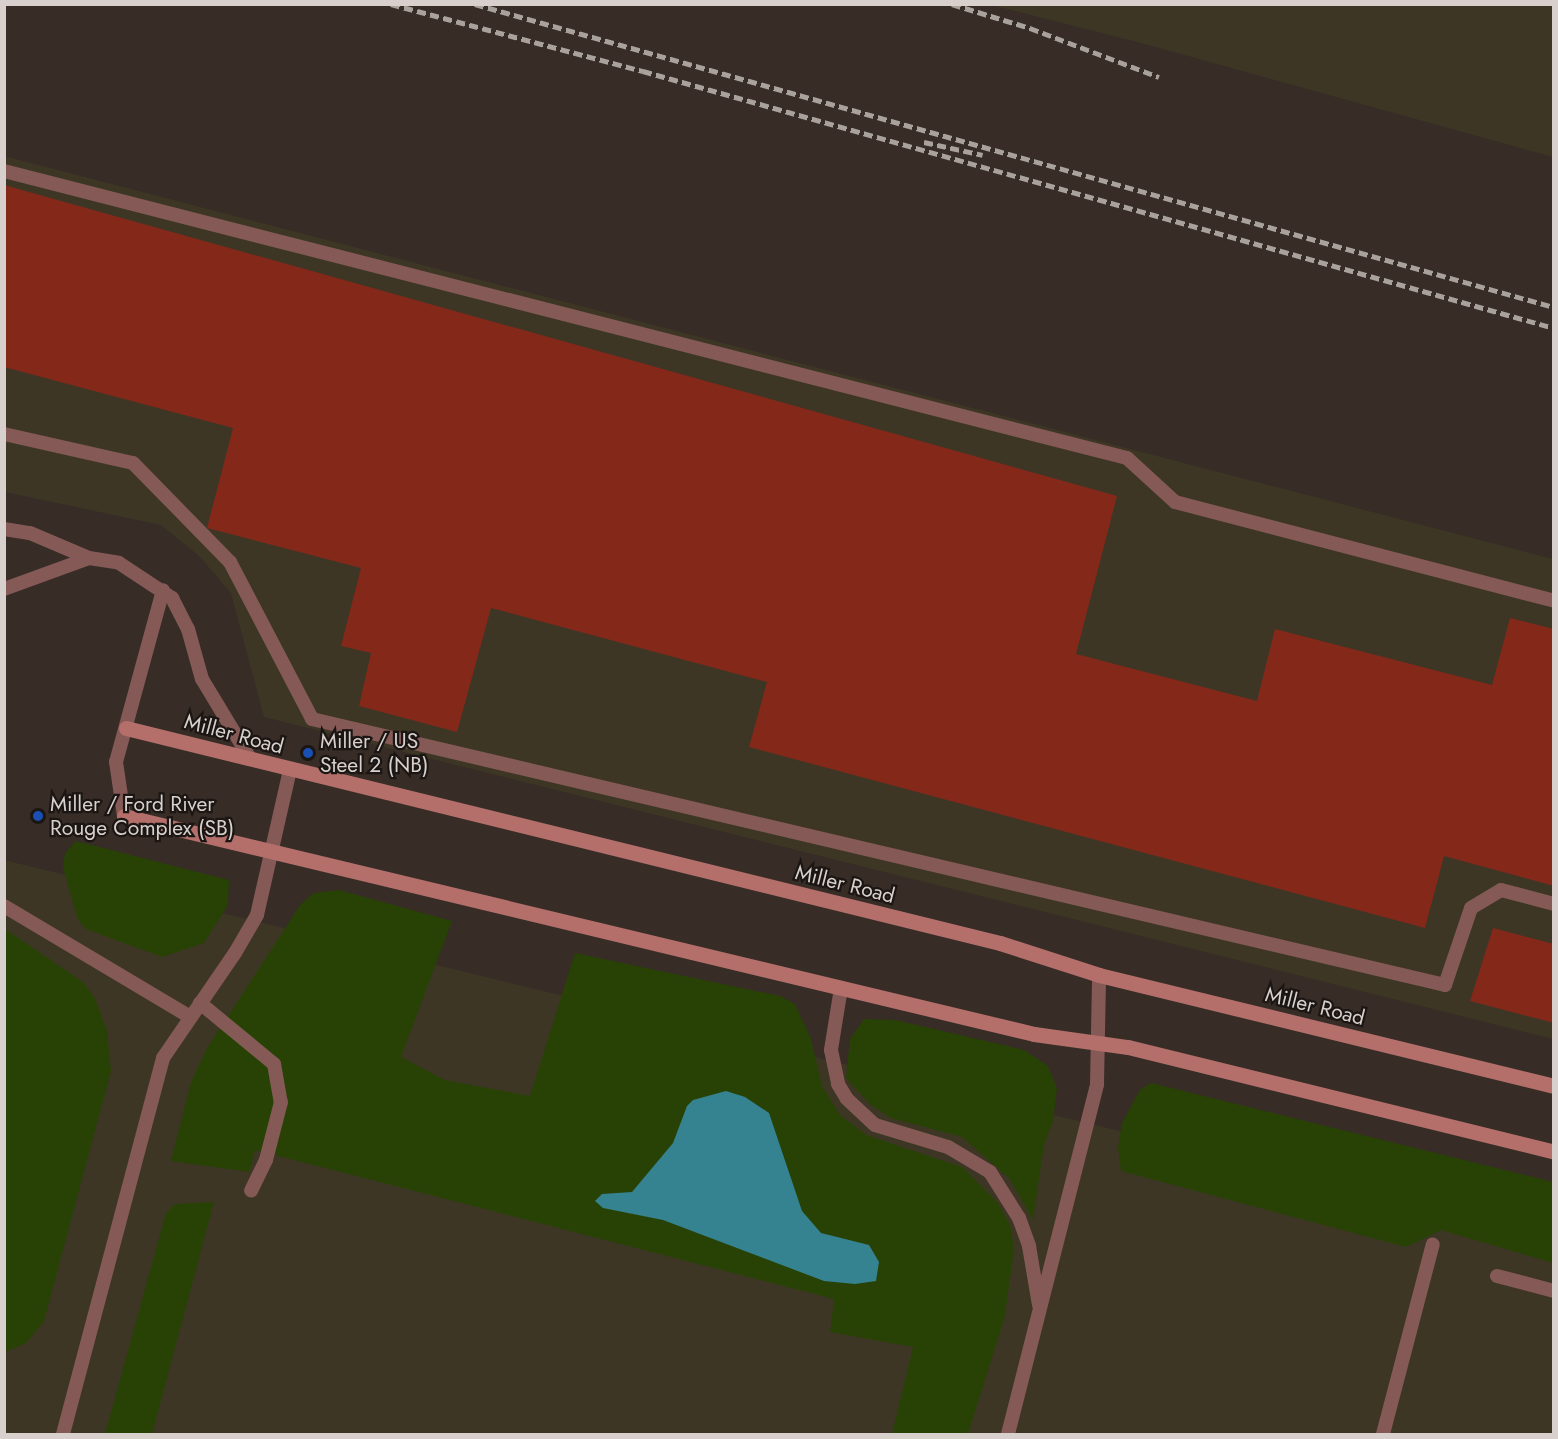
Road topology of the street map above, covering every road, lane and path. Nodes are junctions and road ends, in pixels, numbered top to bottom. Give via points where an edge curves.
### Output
1 (4, 171) edge
2 (4, 435) edge
3 (4, 529) edge
4 (89, 558) junction
5 (4, 589) edge
6 (163, 590) junction
7 (1554, 601) edge
8 (126, 728) junction
9 (249, 757) junction
10 (290, 770) junction
11 (124, 816) joint
12 (271, 854) junction
13 (1554, 904) edge
14 (4, 906) edge
15 (1099, 975) junction
16 (842, 988) junction
17 (200, 1003) junction
18 (190, 1017) junction
19 (1098, 1043) junction
20 (1554, 1086) edge
21 (1554, 1152) edge
22 (251, 1191) dead end
23 (1433, 1244) dead end
24 (1497, 1276) dead end
25 (1554, 1292) edge
26 (1040, 1312) junction
27 (63, 1434) edge
28 (1008, 1434) edge
29 (1383, 1434) edge

1 - 7 lane via 1127,458 1175,502
2 - 13 lane via 133,463 230,562 312,719 1445,985 1471,908 1501,890
3 - 4 lane via 30,533
4 - 5 lane
4 - 6 lane via 119,563
6 - 8 lane
6 - 9 lane via 172,598 188,629 202,679
8 - 9 main road, Miller Road
8 - 11 lane via 117,762
9 - 10 main road, Miller Road
10 - 12 lane
10 - 15 main road, Miller Road via 1000,943
11 - 12 main road
12 - 16 main road
12 - 17 lane via 257,915
14 - 18 lane
15 - 19 lane
15 - 20 main road, Miller Road
16 - 19 main road via 1034,1034
16 - 26 lane via 831,1050 838,1084 847,1099 875,1125 948,1147 990,1172 1019,1218 1029,1246
17 - 18 lane
17 - 22 lane via 274,1064 281,1102 266,1160
18 - 27 lane via 163,1058
19 - 21 main road
19 - 26 lane via 1097,1084
23 - 29 lane
24 - 25 lane
26 - 28 lane

